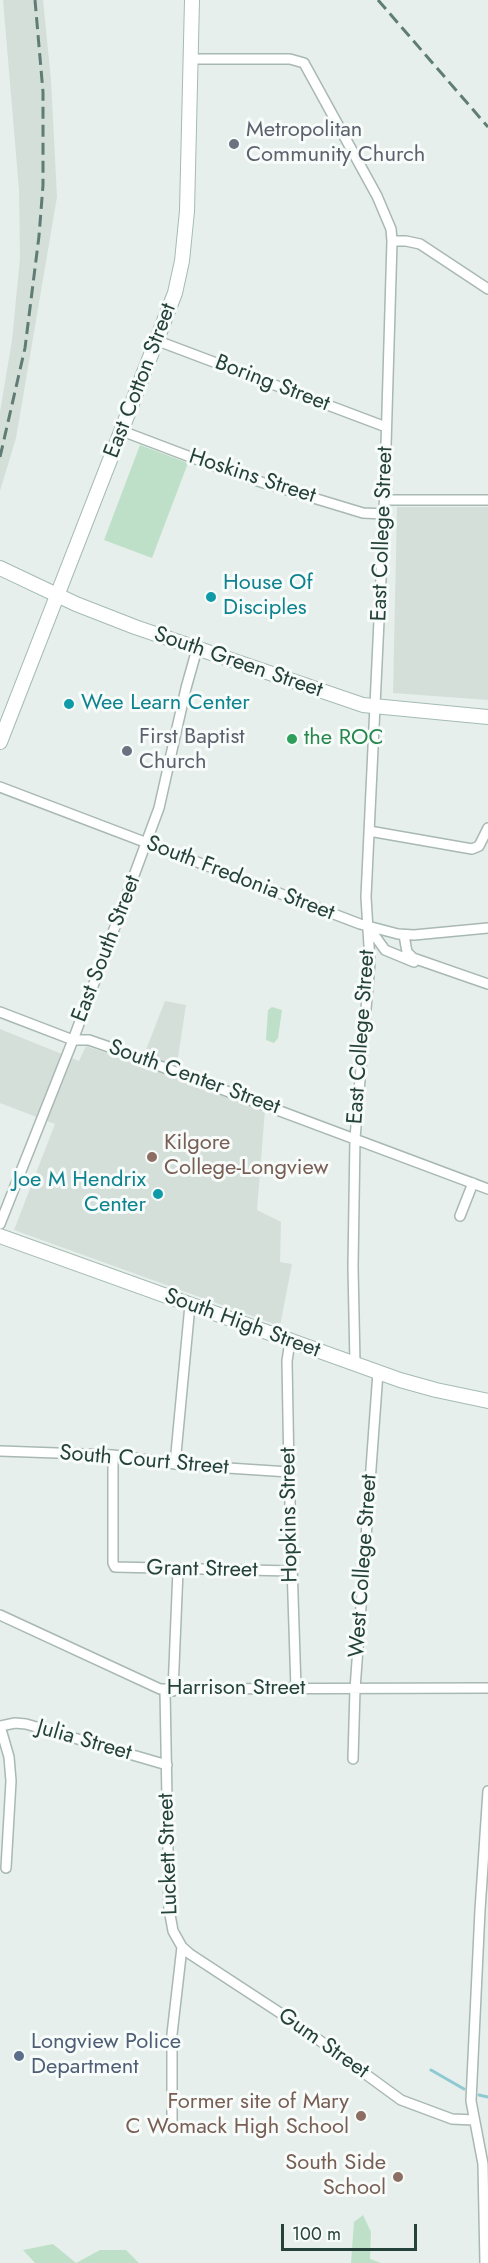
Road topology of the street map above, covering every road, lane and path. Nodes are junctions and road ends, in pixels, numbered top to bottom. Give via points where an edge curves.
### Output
1 (192, 0) edge
2 (192, 59) junction
3 (392, 241) junction
4 (488, 290) edge
5 (158, 340) junction
6 (387, 427) junction
7 (122, 431) junction
8 (385, 500) junction
9 (488, 500) edge
10 (384, 514) junction
11 (0, 567) edge
12 (57, 595) junction
13 (197, 650) junction
14 (377, 708) junction
15 (488, 717) edge
16 (0, 742) edge
17 (0, 787) edge
18 (488, 828) edge
19 (369, 831) junction
20 (147, 844) junction
21 (368, 926) junction
22 (488, 928) edge
23 (404, 935) junction
24 (422, 963) junction
25 (488, 984) edge
26 (0, 1012) edge
27 (73, 1040) junction
28 (355, 1138) junction
29 (473, 1183) junction
30 (488, 1189) edge
31 (460, 1216) dead end
32 (0, 1224) edge
33 (0, 1236) edge
34 (190, 1305) junction
35 (290, 1341) junction
36 (355, 1364) junction
37 (378, 1372) junction
38 (488, 1401) edge
39 (0, 1451) edge
40 (113, 1455) junction
41 (175, 1464) junction
42 (289, 1472) junction
43 (178, 1570) junction
44 (291, 1571) junction
45 (0, 1615) edge
46 (488, 1688) edge
47 (296, 1689) junction
48 (355, 1689) junction
49 (169, 1690) junction
50 (0, 1726) edge
51 (353, 1759) dead end
52 (167, 1765) junction
53 (488, 1791) edge
54 (4, 1834) edge
55 (487, 1835) edge
56 (6, 1868) dead end
57 (484, 1910) edge
58 (182, 1947) junction
59 (474, 2120) junction
60 (172, 2124) dead end
61 (486, 2164) edge
62 (485, 2263) edge

1 - 2 main road, East Cotton Street
2 - 3 street, East College Street via 290,59 304,63 377,196
2 - 5 main road, East Cotton Street via 183,249 175,293
3 - 4 street via 420,244
3 - 6 street, East College Street
5 - 6 street, Boring Street
5 - 7 main road, East Cotton Street
6 - 8 street, East College Street
7 - 10 street, Hoskins Street via 264,483 363,513
7 - 12 main road, East Cotton Street
8 - 9 street
8 - 10 street, East College Street
10 - 14 street, East College Street
11 - 12 main road, South Green Street
12 - 13 main road, South Green Street
12 - 16 main road, East Cotton Street
13 - 14 main road, South Green Street
13 - 20 street, East South Street via 163,794
14 - 15 main road, South Green Street
14 - 19 street, East College Street
17 - 20 street, South Fredonia Street
18 - 19 street via 479,846 472,849
19 - 21 street, East College Street
20 - 21 street, South Fredonia Street
20 - 27 street, East South Street
21 - 23 street, South Fredonia Street
21 - 24 street via 388,953
21 - 28 street, East College Street via 370,962
22 - 23 street, South Fredonia Street
23 - 24 street via 407,952
24 - 25 street
26 - 27 street, South Center Street
27 - 28 street, South Center Street via 89,1040
27 - 32 street, East South Street
28 - 29 street, South Center Street
28 - 36 street
29 - 30 street, South Center Street
29 - 31 street
33 - 34 main road, South High Street
34 - 35 main road, South High Street
34 - 41 street
35 - 36 main road, South High Street
35 - 42 street, Hopkins Street
36 - 37 main road, South High Street
37 - 38 main road, South High Street
37 - 48 street, West College Street
39 - 40 street, South Court Street
40 - 41 street, South Court Street
40 - 43 street, Grant Street via 115,1566
41 - 42 street, South Court Street
42 - 44 street, Hopkins Street
43 - 44 street, Grant Street
43 - 49 street, Luckett Street
44 - 47 street, Hopkins Street
45 - 49 street, Harrison Street via 152,1687
46 - 48 street, Harrison Street
47 - 48 street, Harrison Street
47 - 49 street, Harrison Street
48 - 51 street, West College Street
49 - 52 street, Luckett Street
50 - 52 street, Julia Street via 26,1724
50 - 54 street via 10,1765
52 - 58 street, Luckett Street via 169,1914
53 - 55 street
54 - 56 street
55 - 57 street
57 - 59 street via 471,2101
58 - 59 street, Gum Street via 401,2100 452,2119
58 - 60 street, Luckett Street via 172,2034
59 - 61 street
61 - 62 street

